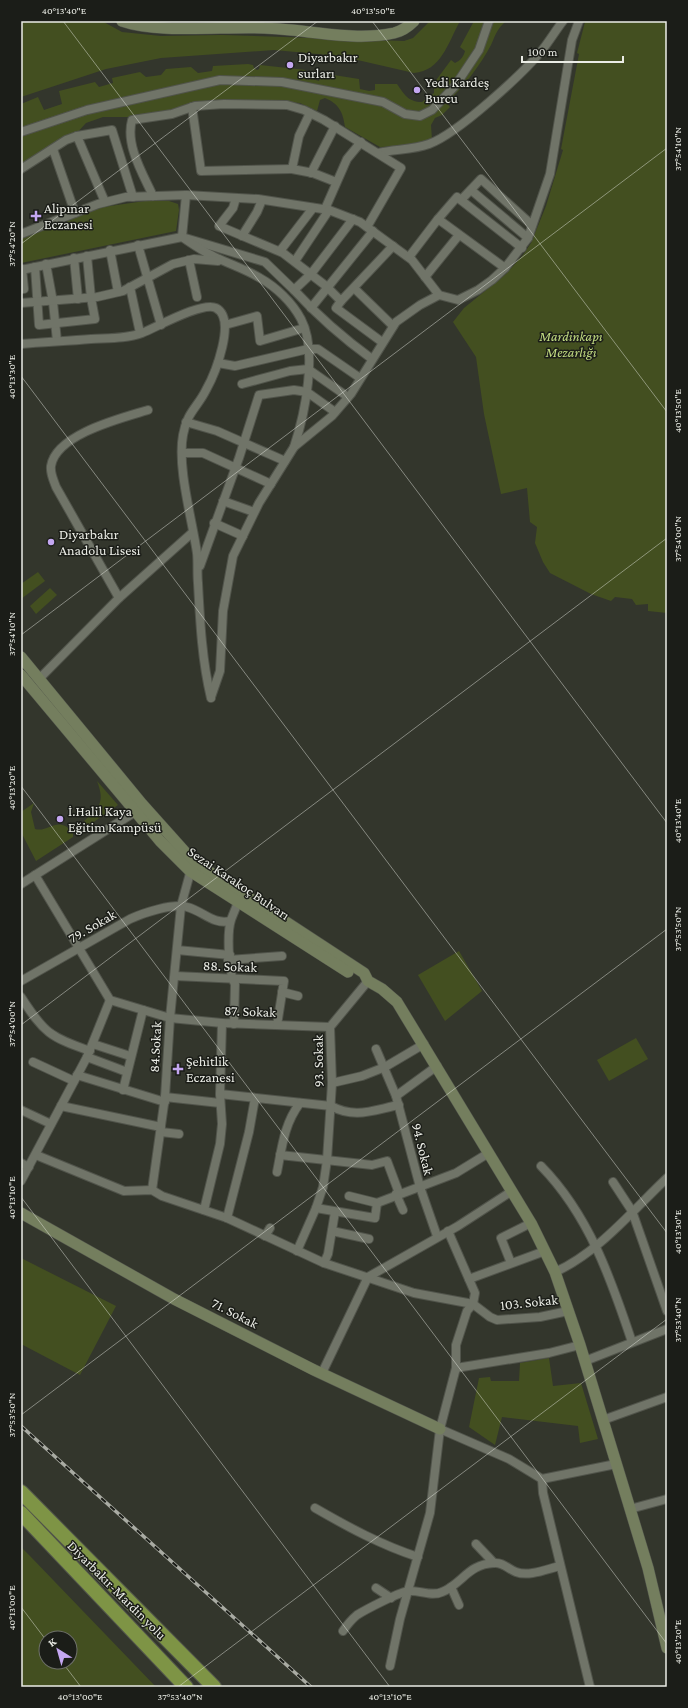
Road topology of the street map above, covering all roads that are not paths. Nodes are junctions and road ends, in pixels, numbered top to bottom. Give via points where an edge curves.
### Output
1 (122, 21) edge
2 (414, 21) edge
3 (489, 21) edge
4 (563, 21) edge
5 (579, 21) edge
6 (192, 107) junction
7 (310, 113) junction
8 (335, 126) junction
9 (21, 132) edge
10 (77, 136) junction
11 (361, 142) junction
12 (53, 149) junction
13 (378, 153) junction
14 (21, 169) edge
15 (292, 169) junction
16 (311, 173) junction
17 (336, 182) junction
18 (471, 190) junction
19 (186, 195) junction
20 (152, 196) junction
21 (133, 197) junction
22 (236, 198) junction
23 (262, 200) junction
24 (461, 200) junction
25 (105, 202) junction
26 (312, 208) junction
27 (327, 210) junction
28 (74, 213) junction
29 (353, 219) junction
30 (438, 219) junction
31 (532, 225) junction
32 (370, 229) junction
33 (24, 231) edge
34 (459, 235) junction
35 (242, 236) junction
36 (182, 237) junction
37 (528, 238) junction
38 (138, 245) junction
39 (394, 246) junction
40 (522, 248) junction
41 (110, 250) junction
42 (280, 251) junction
43 (87, 256) junction
44 (74, 258) junction
45 (409, 258) junction
46 (189, 260) junction
47 (295, 261) junction
48 (226, 262) junction
49 (46, 264) junction
50 (35, 266) junction
51 (505, 268) junction
52 (22, 270) edge
53 (311, 274) junction
54 (148, 277) junction
55 (425, 277) junction
56 (130, 287) junction
57 (328, 288) junction
58 (354, 288) junction
59 (21, 289) edge
60 (294, 290) junction
61 (118, 292) junction
62 (439, 295) junction
63 (197, 297) dead end
64 (91, 298) junction
65 (78, 299) junction
66 (341, 301) junction
67 (38, 302) junction
68 (52, 302) junction
69 (21, 303) edge
70 (311, 308) junction
71 (54, 323) junction
72 (161, 325) junction
73 (225, 325) junction
74 (393, 326) junction
75 (304, 328) junction
76 (140, 333) junction
77 (57, 342) junction
78 (382, 342) junction
79 (21, 344) edge
80 (308, 349) junction
81 (372, 359) junction
82 (218, 363) junction
83 (308, 368) junction
84 (360, 378) junction
85 (242, 384) dead end
86 (307, 392) junction
87 (348, 397) junction
88 (148, 410) dead end
89 (335, 412) junction
90 (186, 422) junction
91 (244, 443) junction
92 (294, 447) junction
93 (182, 453) junction
94 (285, 461) junction
95 (236, 467) junction
96 (271, 484) junction
97 (223, 501) junction
98 (254, 512) junction
99 (214, 523) junction
100 (193, 532) junction
101 (243, 536) junction
102 (197, 573) junction
103 (118, 598) junction
104 (21, 657) edge
105 (21, 675) edge
106 (39, 679) junction
107 (135, 812) junction
108 (191, 866) junction
109 (34, 875) junction
110 (21, 884) edge
111 (238, 902) junction
112 (181, 906) junction
113 (230, 921) junction
114 (80, 948) junction
115 (177, 950) junction
116 (282, 956) dead end
117 (229, 957) junction
118 (175, 976) junction
119 (232, 979) junction
120 (368, 981) junction
121 (21, 982) edge
122 (282, 992) junction
123 (298, 996) dead end
124 (21, 997) edge
125 (110, 1000) junction
126 (143, 1010) junction
127 (170, 1018) junction
128 (222, 1023) junction
129 (234, 1024) junction
130 (277, 1025) junction
131 (330, 1027) junction
132 (424, 1044) junction
133 (376, 1049) dead end
134 (90, 1051) junction
135 (130, 1056) junction
136 (33, 1062) dead end
137 (437, 1066) junction
138 (385, 1068) junction
139 (127, 1072) junction
140 (76, 1078) junction
141 (332, 1083) junction
142 (123, 1090) junction
143 (220, 1094) junction
144 (255, 1098) junction
145 (165, 1099) junction
146 (397, 1100) junction
147 (300, 1102) junction
148 (220, 1103) junction
149 (61, 1106) junction
150 (331, 1106) junction
151 (21, 1110) edge
152 (51, 1124) junction
153 (161, 1130) junction
154 (179, 1134) dead end
155 (487, 1154) junction
156 (36, 1155) junction
157 (280, 1155) junction
158 (327, 1160) junction
159 (21, 1163) edge
160 (541, 1166) dead end
161 (29, 1167) junction
162 (277, 1172) dead end
163 (667, 1178) edge
164 (21, 1181) edge
165 (613, 1182) dead end
166 (420, 1187) junction
167 (152, 1190) junction
168 (512, 1191) junction
169 (398, 1193) junction
170 (349, 1196) dead end
171 (377, 1202) junction
172 (316, 1208) junction
173 (204, 1210) junction
174 (403, 1210) dead end
175 (632, 1211) junction
176 (335, 1212) junction
177 (21, 1213) edge
178 (227, 1218) junction
179 (530, 1222) junction
180 (270, 1228) dead end
181 (332, 1231) junction
182 (448, 1231) junction
183 (265, 1236) junction
184 (438, 1236) junction
185 (369, 1239) dead end
186 (596, 1245) junction
187 (297, 1251) junction
188 (545, 1251) junction
189 (324, 1263) junction
190 (511, 1263) junction
191 (555, 1272) junction
192 (368, 1276) junction
193 (469, 1279) junction
194 (473, 1304) junction
195 (568, 1311) junction
196 (667, 1311) edge
197 (667, 1329) edge
198 (632, 1342) junction
199 (580, 1345) junction
200 (585, 1361) junction
201 (456, 1368) junction
202 (322, 1373) junction
203 (667, 1398) edge
204 (603, 1420) junction
205 (440, 1429) junction
206 (616, 1464) junction
207 (542, 1479) junction
208 (21, 1492) edge
209 (667, 1499) edge
210 (315, 1508) dead end
211 (630, 1509) junction
212 (21, 1513) edge
213 (476, 1544) dead end
214 (418, 1558) junction
215 (494, 1563) junction
216 (560, 1566) junction
217 (376, 1588) dead end
218 (451, 1588) junction
219 (408, 1591) junction
220 (391, 1598) junction
221 (459, 1605) dead end
222 (342, 1631) dead end
223 (667, 1648) edge
224 (390, 1666) dead end
225 (186, 1687) edge
226 (214, 1687) edge
227 (590, 1687) edge

1 - 2 street via 158,27 264,28 353,36 394,33 408,28
3 - 9 street via 479,50 455,86 432,110 420,116 405,114 383,102 282,82 220,80 87,110
4 - 13 street via 543,49 520,72 472,116 445,136 429,144
5 - 31 street via 572,40 550,174
6 - 7 street via 270,104 287,105
6 - 15 street via 201,171
6 - 20 street via 172,114 132,120 130,138
7 - 8 street
7 - 15 street via 299,136
8 - 11 street
8 - 16 street
10 - 12 street
10 - 21 street via 112,130
10 - 25 street
11 - 13 street
11 - 17 street via 346,159
12 - 14 street
12 - 28 street
13 - 32 street via 401,168
15 - 16 street
16 - 17 street
17 - 27 street
18 - 24 street
18 - 31 street via 481,179
18 - 37 street
19 - 20 street
19 - 22 street
19 - 36 street
20 - 21 street
21 - 25 street
22 - 23 street
22 - 35 street via 233,208 219,226
23 - 26 street
23 - 35 street
24 - 30 street via 457,197
24 - 40 street
25 - 28 street
26 - 27 street
26 - 42 street
27 - 29 street
27 - 47 street
28 - 33 street
29 - 32 street
29 - 53 street
30 - 34 street
30 - 45 street
31 - 37 street
32 - 39 street
32 - 57 street
34 - 51 street
34 - 55 street
35 - 42 street
36 - 38 street
36 - 48 street
36 - 60 street via 265,262
37 - 40 street
38 - 41 street
38 - 54 street
39 - 45 street
39 - 58 street
40 - 51 street
41 - 43 street
41 - 61 street
42 - 47 street
43 - 44 street
43 - 64 street
44 - 49 street
44 - 65 street
45 - 55 street
46 - 48 street
46 - 54 street via 173,264
46 - 63 street
47 - 53 street
48 - 75 street via 261,278 276,289 302,319
49 - 50 street
49 - 68 street
50 - 52 street
50 - 67 street
51 - 62 street via 478,290 458,300
52 - 59 street via 24,289
53 - 57 street
53 - 60 street
54 - 56 street
54 - 72 street
55 - 62 street
56 - 61 street
56 - 76 street
57 - 66 street
57 - 70 street
58 - 66 street
58 - 74 street
60 - 70 street
61 - 64 street
62 - 74 street
64 - 65 street
64 - 71 street via 95,319
65 - 68 street
66 - 78 street via 336,308
67 - 68 street
67 - 69 street
67 - 71 street via 39,325
68 - 71 street
70 - 81 street via 340,336
71 - 77 street
72 - 73 street via 182,314 214,307 224,317
72 - 76 street
73 - 75 street via 257,316 260,341
73 - 82 street
74 - 78 street
75 - 80 street
76 - 77 street via 122,337
77 - 79 street
78 - 81 street
80 - 82 street via 234,366
80 - 83 street
80 - 84 street via 318,349
81 - 84 street
82 - 90 street via 206,391 191,410
83 - 85 street
83 - 86 street
83 - 87 street
84 - 87 street
86 - 89 street
86 - 91 street via 294,390 259,395
86 - 92 street
87 - 89 street
88 - 103 street via 98,425 81,434 54,456 51,467 56,487
89 - 92 street
90 - 91 street via 217,431
90 - 93 street via 182,436
91 - 94 street
91 - 95 street
92 - 94 street
93 - 95 street via 203,453
93 - 100 street
94 - 96 street
95 - 96 street
95 - 97 street
96 - 98 street
97 - 98 street
97 - 99 street
98 - 101 street
99 - 101 street
99 - 102 street
100 - 102 street
100 - 103 street
101 - 102 street via 233,556 223,611 220,671 211,698 201,628
103 - 106 street
104 - 106 street
105 - 107 street, Sezai Karakoç Bulvarı
106 - 108 street
107 - 108 street, Sezai Karakoç Bulvarı via 160,842
107 - 109 street
108 - 111 street, Sezai Karakoç Bulvarı
108 - 112 street, 84.Sokak
108 - 120 street via 364,973
109 - 110 street
109 - 114 street
111 - 113 street
111 - 120 street, Sezai Karakoç Bulvarı via 359,979
112 - 113 street via 189,907 216,921
112 - 114 street, 79. Sokak via 136,916
112 - 115 street, 84.Sokak
113 - 117 street
114 - 121 street, 79. Sokak
114 - 125 street
115 - 117 street
115 - 118 street, 84.Sokak
116 - 117 street
117 - 119 street
118 - 119 street, 88. Sokak
118 - 127 street, 84.Sokak
119 - 122 street, 88. Sokak via 284,981
119 - 129 street via 235,984
120 - 131 street, 93. Sokak
120 - 132 street via 382,988 397,1002
122 - 123 street
122 - 130 street
124 - 134 street via 41,1028 58,1040
125 - 126 street, 87. Sokak
125 - 134 street
126 - 127 street, 87. Sokak
126 - 135 street
127 - 128 street, 87. Sokak
127 - 145 street, 84.Sokak
128 - 129 street, 87. Sokak
128 - 143 street
129 - 130 street, 87. Sokak
130 - 131 street, 87. Sokak
131 - 141 street, 93. Sokak
132 - 137 street
132 - 138 street
133 - 138 street, 94. Sokak
134 - 135 street
134 - 139 street
134 - 140 street
135 - 139 street
136 - 140 street
137 - 146 street
137 - 155 street
138 - 141 street
138 - 146 street, 94. Sokak
139 - 142 street
140 - 142 street
140 - 149 street
141 - 150 street, 93. Sokak
142 - 145 street
143 - 144 street
143 - 148 street
144 - 147 street
144 - 178 street
145 - 148 street
145 - 153 street, 84.Sokak
146 - 150 street via 351,1114
146 - 166 street, 94. Sokak
147 - 150 street
147 - 157 street via 285,1130
148 - 173 street via 220,1144
149 - 152 street
149 - 153 street
150 - 158 street, 93. Sokak
151 - 152 street
152 - 156 street
153 - 154 street
153 - 167 street, 84.Sokak
155 - 166 street via 456,1173
155 - 168 street
156 - 161 street
156 - 167 street via 124,1191
157 - 158 street
157 - 162 street
158 - 169 street via 372,1165 387,1161
158 - 172 street, 93. Sokak via 323,1187
159 - 161 street
160 - 186 street via 564,1192
161 - 164 street
163 - 175 street
165 - 175 street
166 - 169 street
166 - 184 street, 94. Sokak
167 - 173 street via 162,1196
168 - 179 street
168 - 182 street
169 - 171 street
169 - 174 street
170 - 171 street
171 - 176 street via 375,1218
172 - 176 street
172 - 187 street, 93. Sokak
173 - 178 street
175 - 186 street
175 - 196 street
176 - 181 street
177 - 202 street, 71. Sokak via 174,1299
178 - 183 street
179 - 188 street
179 - 190 street via 501,1238
180 - 183 street
181 - 185 street
181 - 189 street
182 - 184 street
182 - 193 street
183 - 187 street
184 - 192 street
186 - 191 street via 573,1264
186 - 198 street
187 - 189 street
188 - 190 street
188 - 191 street
189 - 192 street
190 - 193 street
191 - 195 street
192 - 194 street via 414,1293
192 - 202 street
193 - 194 street via 475,1294
194 - 195 street, 103. Sokak via 498,1320 540,1317
194 - 201 street via 467,1311 456,1345
195 - 199 street
197 - 198 street
198 - 200 street
199 - 200 street
199 - 201 street via 549,1354
200 - 204 street
201 - 205 street
202 - 205 street, 71. Sokak
203 - 204 street
204 - 206 street
205 - 207 street via 509,1459
205 - 214 street via 430,1513
206 - 207 street
206 - 211 street
207 - 216 street
208 - 226 highway, Diyarbakır-Mardin yolu
209 - 211 street
210 - 214 street via 359,1534
211 - 223 street via 648,1568
212 - 225 highway, Diyarbakır-Mardin yolu
213 - 215 street
214 - 219 street
215 - 216 street via 525,1573
215 - 218 street via 464,1574
216 - 227 street
217 - 220 street
218 - 219 street via 441,1593 429,1594
218 - 221 street
219 - 220 street
219 - 224 street
220 - 222 street via 357,1615

